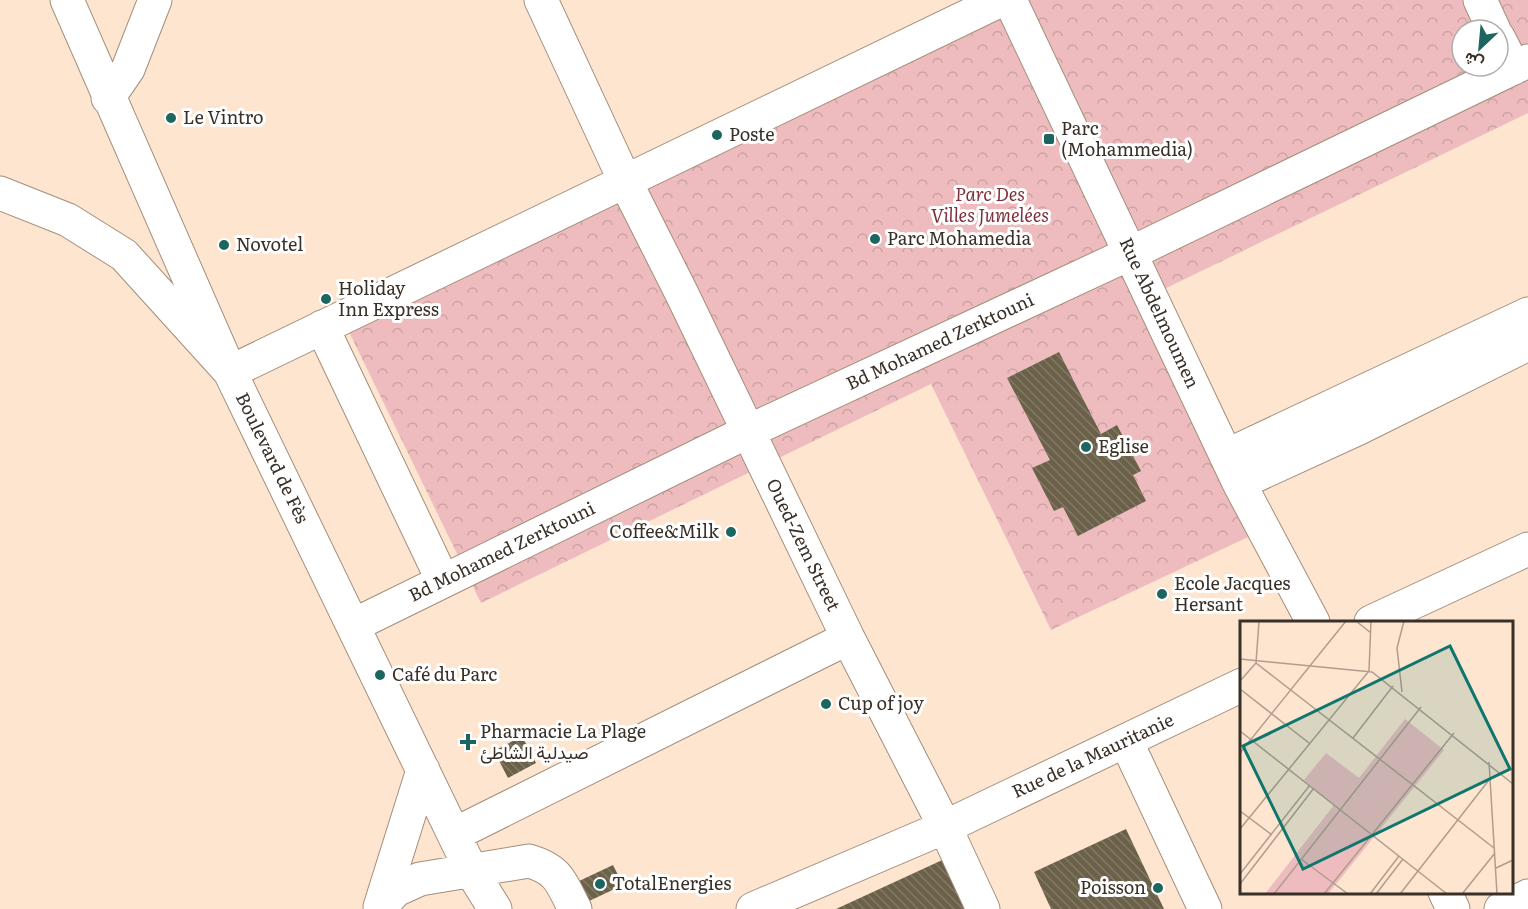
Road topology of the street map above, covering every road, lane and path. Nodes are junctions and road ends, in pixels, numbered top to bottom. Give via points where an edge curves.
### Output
1 (67, 0) edge
2 (155, 0) edge
3 (541, 0) edge
4 (1001, 0) edge
5 (1010, 0) edge
6 (1479, 0) edge
7 (1488, 18) edge
8 (1510, 52) edge
9 (1521, 65) edge
10 (108, 99) junction
11 (625, 181) junction
12 (0, 193) edge
13 (1131, 253) junction
14 (1528, 314) edge
15 (322, 327) junction
16 (1528, 344) edge
17 (230, 372) junction
18 (748, 431) junction
19 (1233, 469) junction
20 (1528, 549) edge
21 (443, 581) junction
22 (1312, 621) edge
23 (1373, 621) edge
24 (354, 625) junction
25 (848, 639) junction
26 (1240, 686) edge
27 (1126, 741) junction
28 (423, 770) junction
29 (945, 827) junction
30 (455, 834) junction
31 (472, 872) junction
32 (1446, 894) edge
33 (1528, 896) edge
34 (380, 907) edge
35 (495, 909) edge
36 (575, 909) edge
37 (753, 909) edge
38 (983, 909) edge
39 (1205, 909) edge
40 (1453, 909) edge
41 (1501, 909) edge

1 - 10 street, Boulevard de Fès
2 - 10 street via 128,69
3 - 11 street, Oued-Zem Street
4 - 11 street
5 - 13 street, Rue Abdelmoumen
6 - 7 street
8 - 9 street
9 - 13 street, Bd Mohamed Zerktouni
10 - 17 street, Boulevard de Fès
11 - 15 street
11 - 18 street, Oued-Zem Street
12 - 17 street via 68,220 124,255
13 - 18 street, Bd Mohamed Zerktouni
13 - 19 street, Rue Abdelmoumen
14 - 19 street
15 - 17 street
15 - 21 street
16 - 19 street via 1359,428
17 - 24 street, Boulevard de Fès
18 - 21 street, Bd Mohamed Zerktouni
18 - 25 street, Oued-Zem Street
19 - 22 street, Rue Abdelmoumen
20 - 23 street
21 - 24 street, Bd Mohamed Zerktouni
24 - 28 street, Boulevard de Fès
25 - 29 street, Oued-Zem Street
25 - 30 street
26 - 27 street, Rue de la Mauritanie
27 - 29 street, Rue de la Mauritanie
27 - 39 street
28 - 30 street, Boulevard de Fès
28 - 34 street
29 - 37 street, Rue de la Mauritanie
29 - 38 street, Oued-Zem Street
30 - 31 street, Boulevard de Fès
31 - 34 street via 420,879 396,890
31 - 35 street, Boulevard de Fès
31 - 36 street via 530,861 543,865 556,873
32 - 40 street
33 - 41 street

